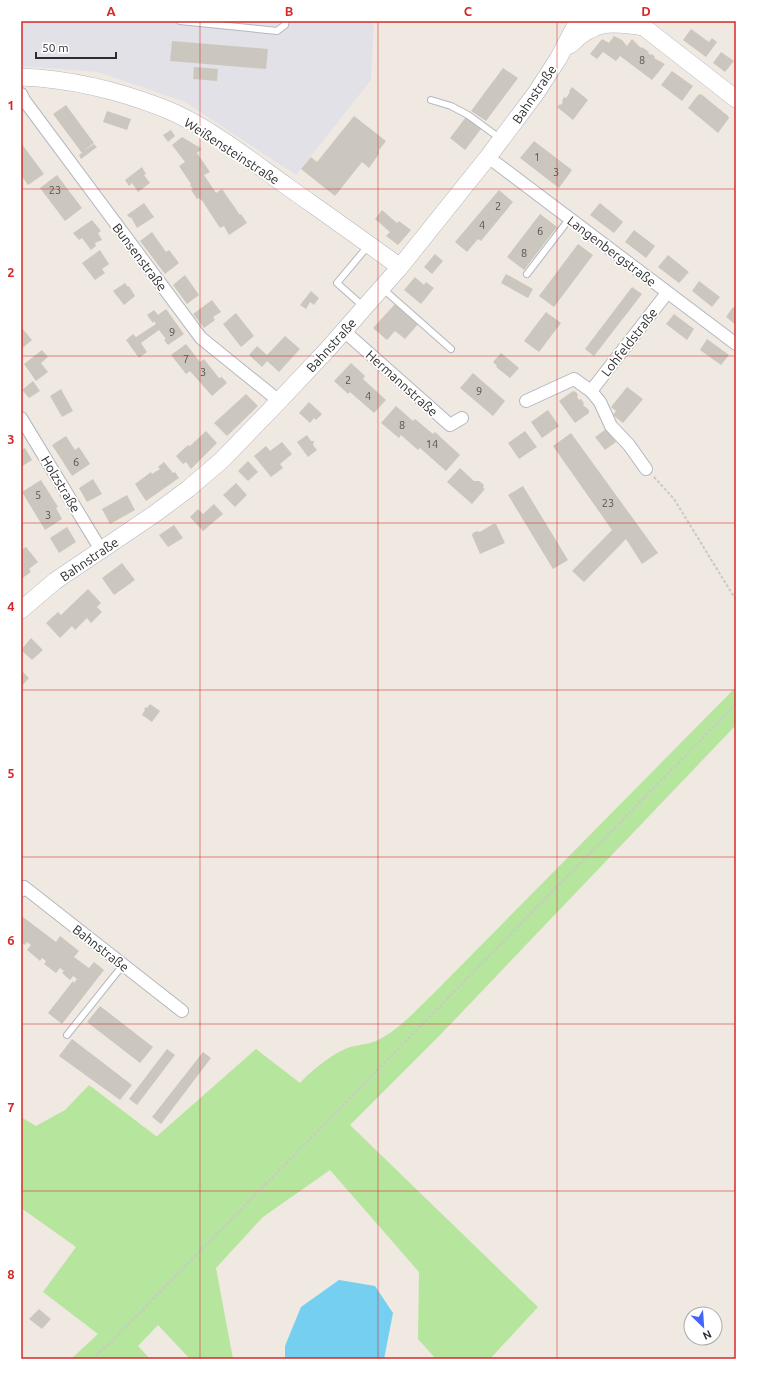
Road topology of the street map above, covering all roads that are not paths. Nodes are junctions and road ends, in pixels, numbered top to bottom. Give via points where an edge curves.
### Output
1 (180, 21) edge
2 (286, 21) edge
3 (578, 21) edge
4 (640, 24) edge
5 (558, 59) junction
6 (21, 77) edge
7 (21, 94) edge
8 (736, 99) edge
9 (431, 100) dead end
10 (502, 140) junction
11 (488, 157) junction
12 (570, 218) junction
13 (369, 245) junction
14 (400, 267) junction
15 (527, 274) dead end
16 (382, 288) junction
17 (668, 292) junction
18 (365, 308) junction
19 (344, 331) junction
20 (736, 344) edge
21 (451, 349) dead end
22 (591, 391) junction
23 (279, 401) junction
24 (526, 401) dead end
25 (21, 418) edge
26 (462, 418) dead end
27 (646, 468) road end
28 (101, 550) junction
29 (21, 610) edge
30 (21, 891) edge
31 (123, 965) junction
32 (182, 1011) dead end
33 (67, 1035) dead end

1 - 2 lane via 276,31 285,25
3 - 5 main road, Bahnstraße
4 - 5 main road via 609,24 592,28 578,37
4 - 8 main road
5 - 10 main road, Bahnstraße
6 - 13 main road, Weißensteinstraße via 101,87 163,108 229,145
7 - 23 street, Bunsenstraße via 201,338
9 - 10 lane via 468,115
10 - 11 main road, Bahnstraße
11 - 12 street, Langenbergstraße
11 - 14 main road, Bahnstraße
12 - 15 lane
12 - 17 street, Langenbergstraße
13 - 14 main road, Weißensteinstraße
13 - 18 lane via 337,283
14 - 16 main road, Bahnstraße
16 - 18 main road, Bahnstraße
16 - 21 lane
17 - 20 street, Langenbergstraße
17 - 22 street, Lohfeldstraße
18 - 19 main road, Bahnstraße
19 - 23 main road, Bahnstraße
19 - 26 street, Hermannstraße via 450,425
22 - 24 street via 574,379
22 - 27 street via 600,402 611,426
23 - 28 main road, Bahnstraße via 206,475
25 - 28 street, Holzstraße
28 - 29 main road, Bahnstraße via 55,581
30 - 31 street, Bahnstraße via 24,887
31 - 32 street, Bahnstraße
31 - 33 lane

